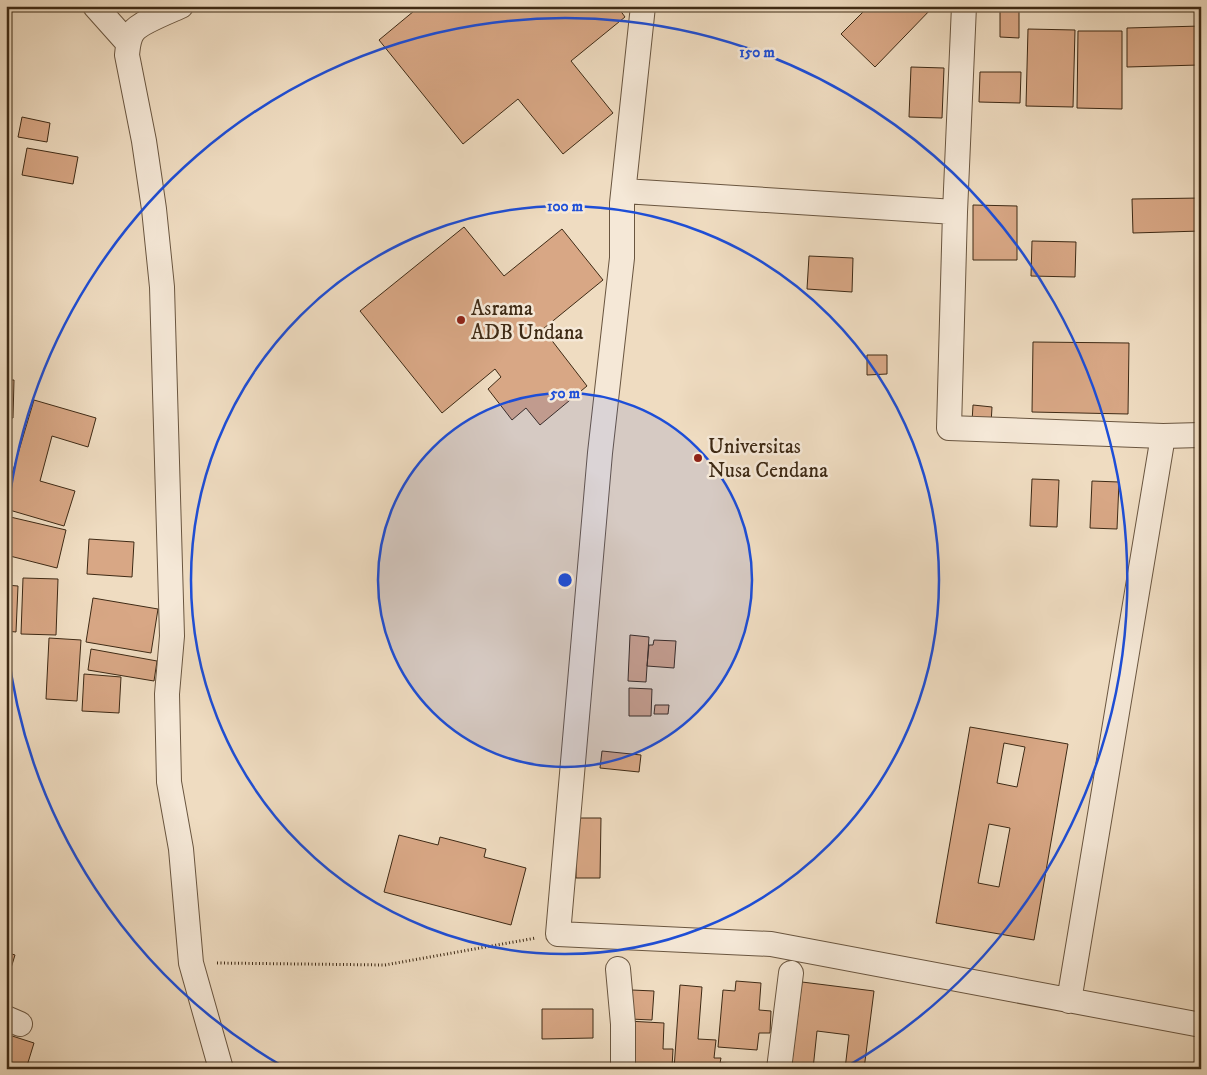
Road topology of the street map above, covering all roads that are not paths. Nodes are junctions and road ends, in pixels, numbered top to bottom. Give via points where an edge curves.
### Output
1 (95, 6) edge
2 (181, 6) edge
3 (643, 6) edge
4 (964, 6) edge
5 (128, 43) junction
6 (624, 191) junction
7 (955, 212) junction
8 (1163, 436) junction
9 (1201, 436) edge
10 (618, 969) dead end
11 (791, 972) dead end
12 (1069, 1001) junction
13 (1201, 1025) edge
14 (221, 1069) edge
15 (624, 1069) edge
16 (779, 1069) edge

1 - 5 street
2 - 5 street via 133,32
3 - 6 street
4 - 7 street
5 - 14 street via 127,55 154,209 162,287 172,636 167,694 169,782 184,878 191,963
6 - 7 street
6 - 12 street via 622,258 600,453 558,934 771,944
7 - 8 street via 948,428
8 - 9 street
8 - 12 street
10 - 15 street
11 - 16 street
12 - 13 street

